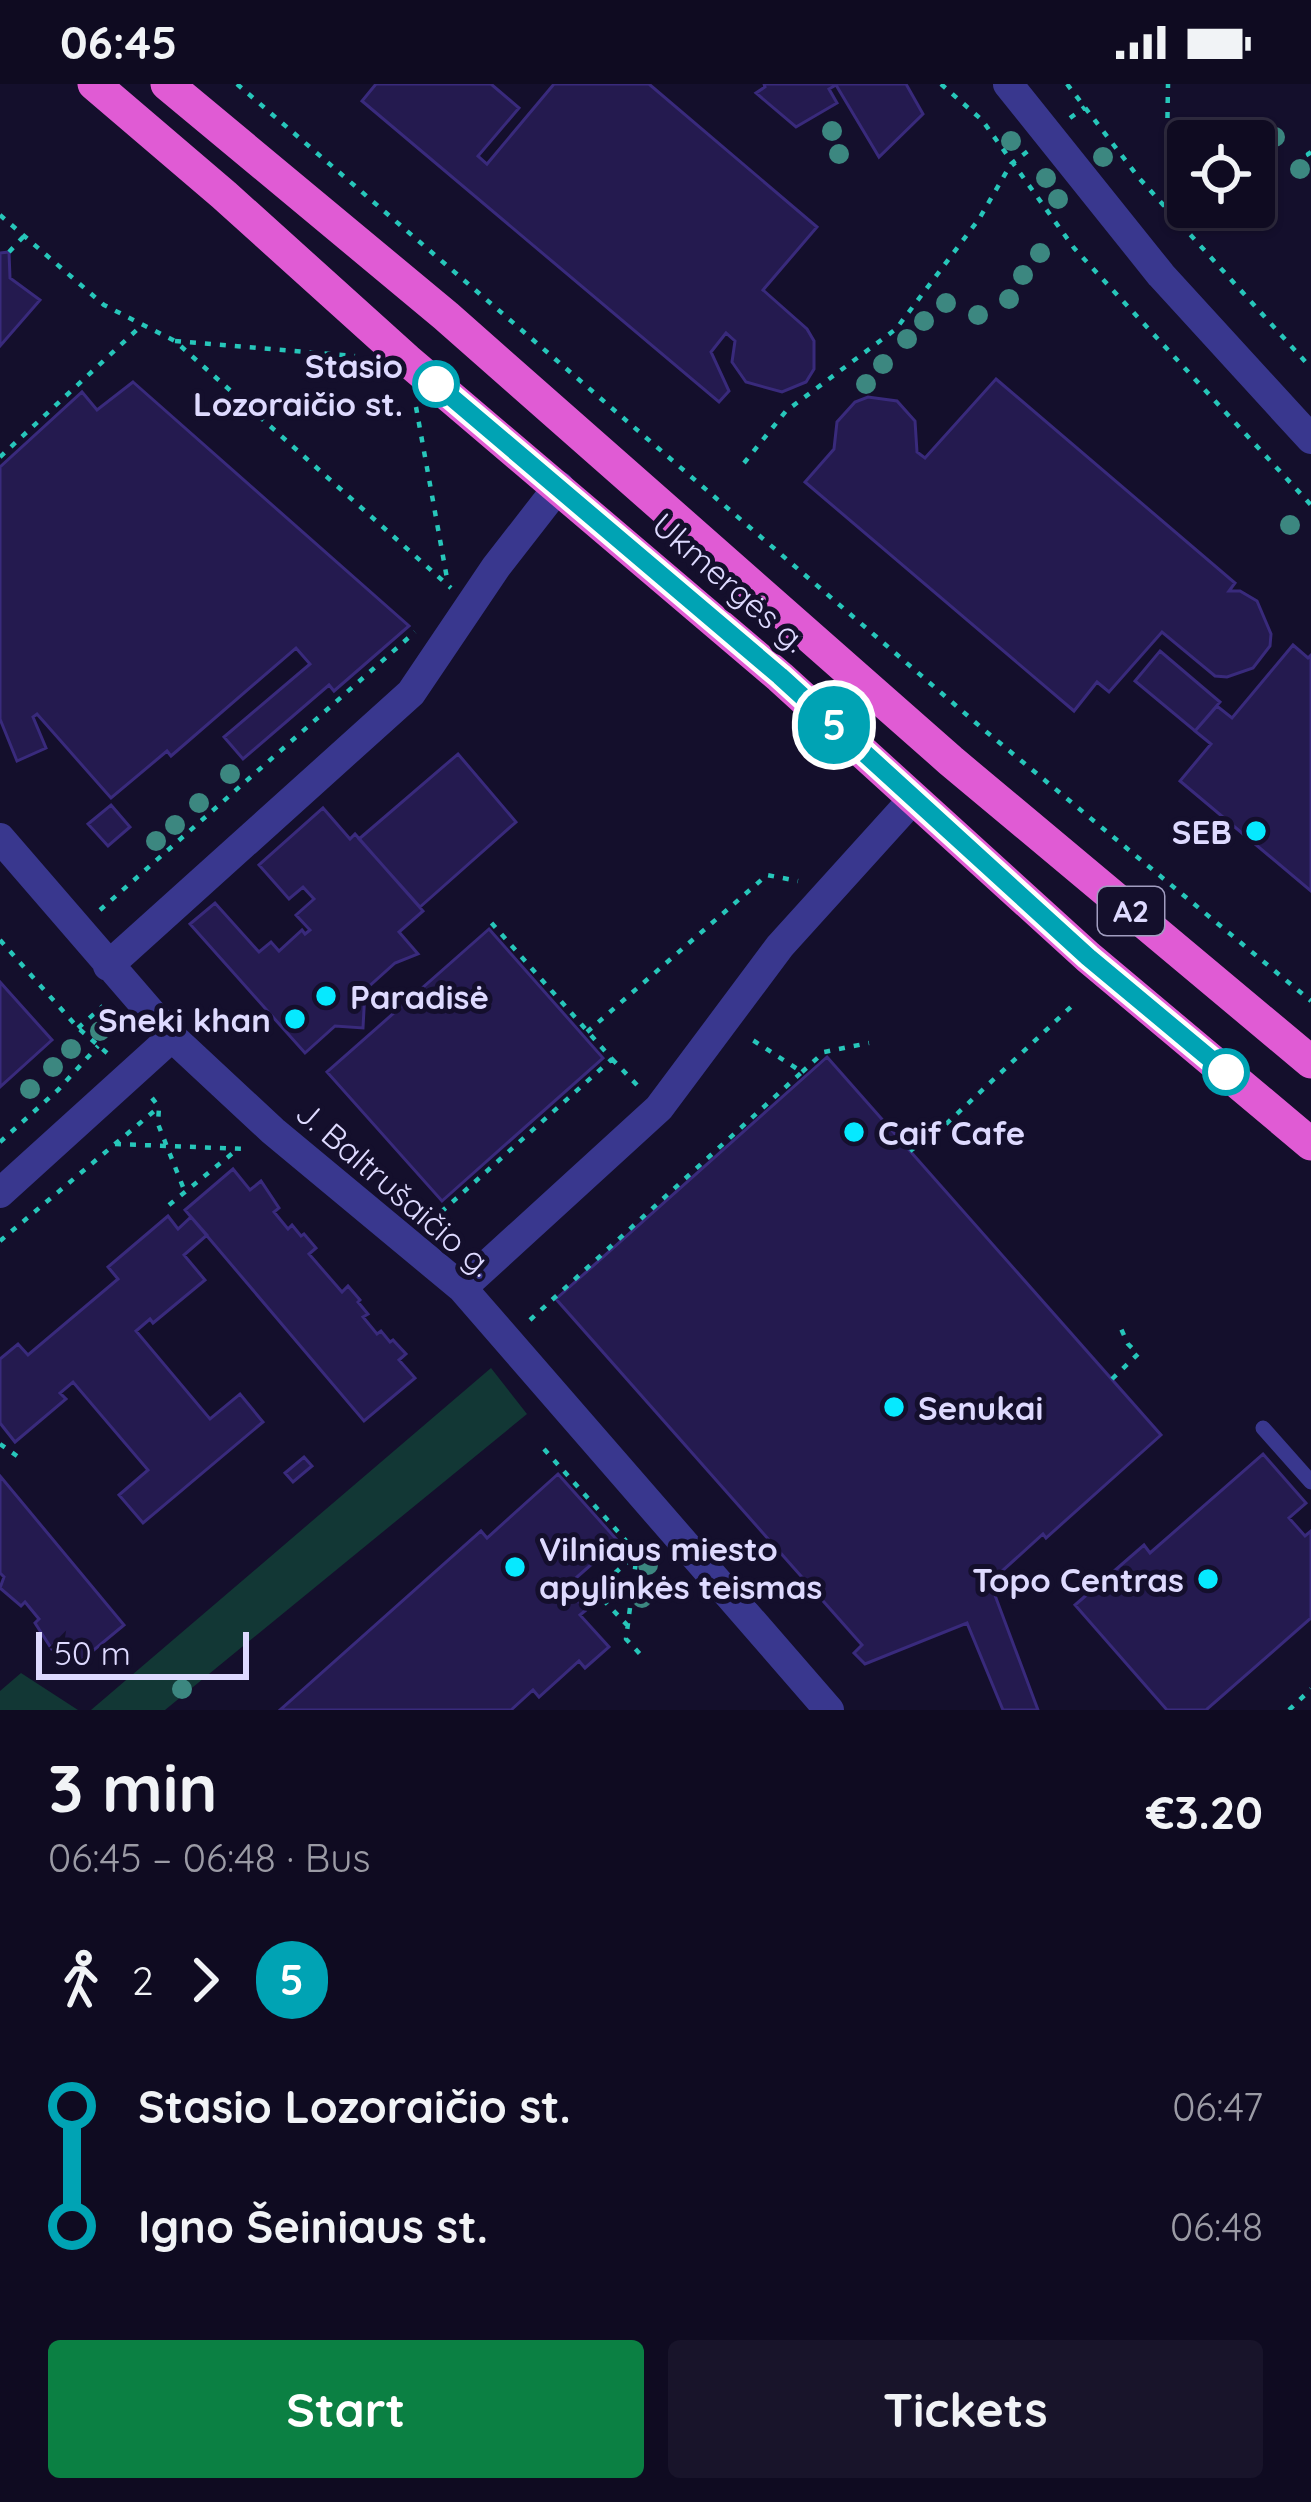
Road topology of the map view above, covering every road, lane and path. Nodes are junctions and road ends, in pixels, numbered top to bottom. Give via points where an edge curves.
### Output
1 (94, 84) edge
2 (167, 84) edge
3 (237, 84) edge
4 (941, 84) edge
5 (1008, 84) edge
6 (1067, 84) edge
7 (1168, 84) edge
8 (1011, 164) junction
9 (1166, 208) junction
10 (0, 215) edge
11 (24, 236) junction
12 (9, 252) dead end
13 (141, 325) junction
14 (176, 341) junction
15 (407, 360) junction
16 (1311, 368) edge
17 (1311, 439) edge
18 (0, 457) edge
19 (744, 463) dead end
20 (559, 486) junction
21 (1311, 506) edge
22 (448, 585) junction
23 (424, 623) dead end
24 (457, 627) junction
25 (951, 760) junction
26 (914, 798) junction
27 (0, 838) edge
28 (802, 882) dead end
29 (488, 919) dead end
30 (78, 930) junction
31 (0, 940) edge
32 (108, 966) junction
33 (110, 999) dead end
34 (1311, 1001) edge
35 (1076, 1004) dead end
36 (724, 1022) junction
37 (78, 1028) junction
38 (587, 1031) junction
39 (172, 1037) junction
40 (869, 1043) dead end
41 (98, 1046) junction
42 (112, 1057) dead end
43 (612, 1059) junction
44 (1311, 1062) edge
45 (802, 1072) junction
46 (659, 1108) junction
47 (273, 1131) junction
48 (0, 1142) edge
49 (115, 1144) junction
50 (1311, 1144) edge
51 (168, 1146) junction
52 (239, 1148) junction
53 (910, 1151) dead end
54 (185, 1192) junction
55 (0, 1193) edge
56 (170, 1204) dead end
57 (0, 1241) edge
58 (410, 1243) junction
59 (462, 1288) junction
60 (1118, 1322) dead end
61 (509, 1341) junction
62 (1112, 1378) dead end
63 (1263, 1428) dead end
64 (0, 1444) edge
65 (544, 1449) dead end
66 (17, 1456) dead end
67 (1311, 1482) edge
68 (637, 1553) junction
69 (595, 1591) junction
70 (584, 1601) dead end
71 (628, 1626) junction
72 (641, 1655) dead end
73 (1311, 1689) edge
74 (829, 1710) edge
75 (1289, 1710) edge

1 - 15 highway, Ukmergės g. / A2
2 - 25 highway, Ukmergės g. / A2 via 446,316
3 - 34 path via 983,729
4 - 8 path via 982,120
5 - 17 street via 1160,275
6 - 9 path
7 - 9 path
8 - 19 path via 896,329 786,412
8 - 21 path via 1075,248
9 - 16 path
10 - 11 path
11 - 12 path
11 - 13 path
13 - 14 path
13 - 18 path
14 - 15 path
14 - 22 path
15 - 20 highway, Ukmergės g. / A2
15 - 22 path
20 - 24 street
20 - 26 highway, Ukmergės g. / A2
22 - 24 path via 457,595
23 - 30 path
24 - 32 street via 411,693
25 - 26 highway
25 - 44 highway, Ukmergės g. / A2
26 - 36 street via 780,946
26 - 50 highway, Ukmergės g. / A2
27 - 30 street, J. Baltrušaičio g.
28 - 38 path via 767,874
29 - 38 path
30 - 32 street, J. Baltrušaičio g.
31 - 37 path
32 - 39 street, J. Baltrušaičio g.
33 - 37 path
35 - 53 path
36 - 45 path
36 - 46 street
37 - 41 path
38 - 43 path
39 - 47 street, J. Baltrušaičio g.
39 - 55 street
40 - 45 path via 824,1052
41 - 42 path
41 - 48 path
43 - 46 path
43 - 58 path
45 - 61 path
46 - 59 street
47 - 52 path
47 - 58 street, J. Baltrušaičio g.
49 - 51 path
49 - 51 path via 159,1107
49 - 57 path
51 - 52 path
51 - 54 path
52 - 54 path
54 - 56 path
58 - 59 street, J. Baltrušaičio g.
59 - 61 street, J. Baltrušaičio g.
60 - 62 path via 1138,1354
61 - 74 street, J. Baltrušaičio g.
63 - 67 lane
64 - 66 path
65 - 68 path
68 - 69 path
68 - 71 path
69 - 70 path
69 - 71 path
71 - 72 path via 626,1639
73 - 75 path

